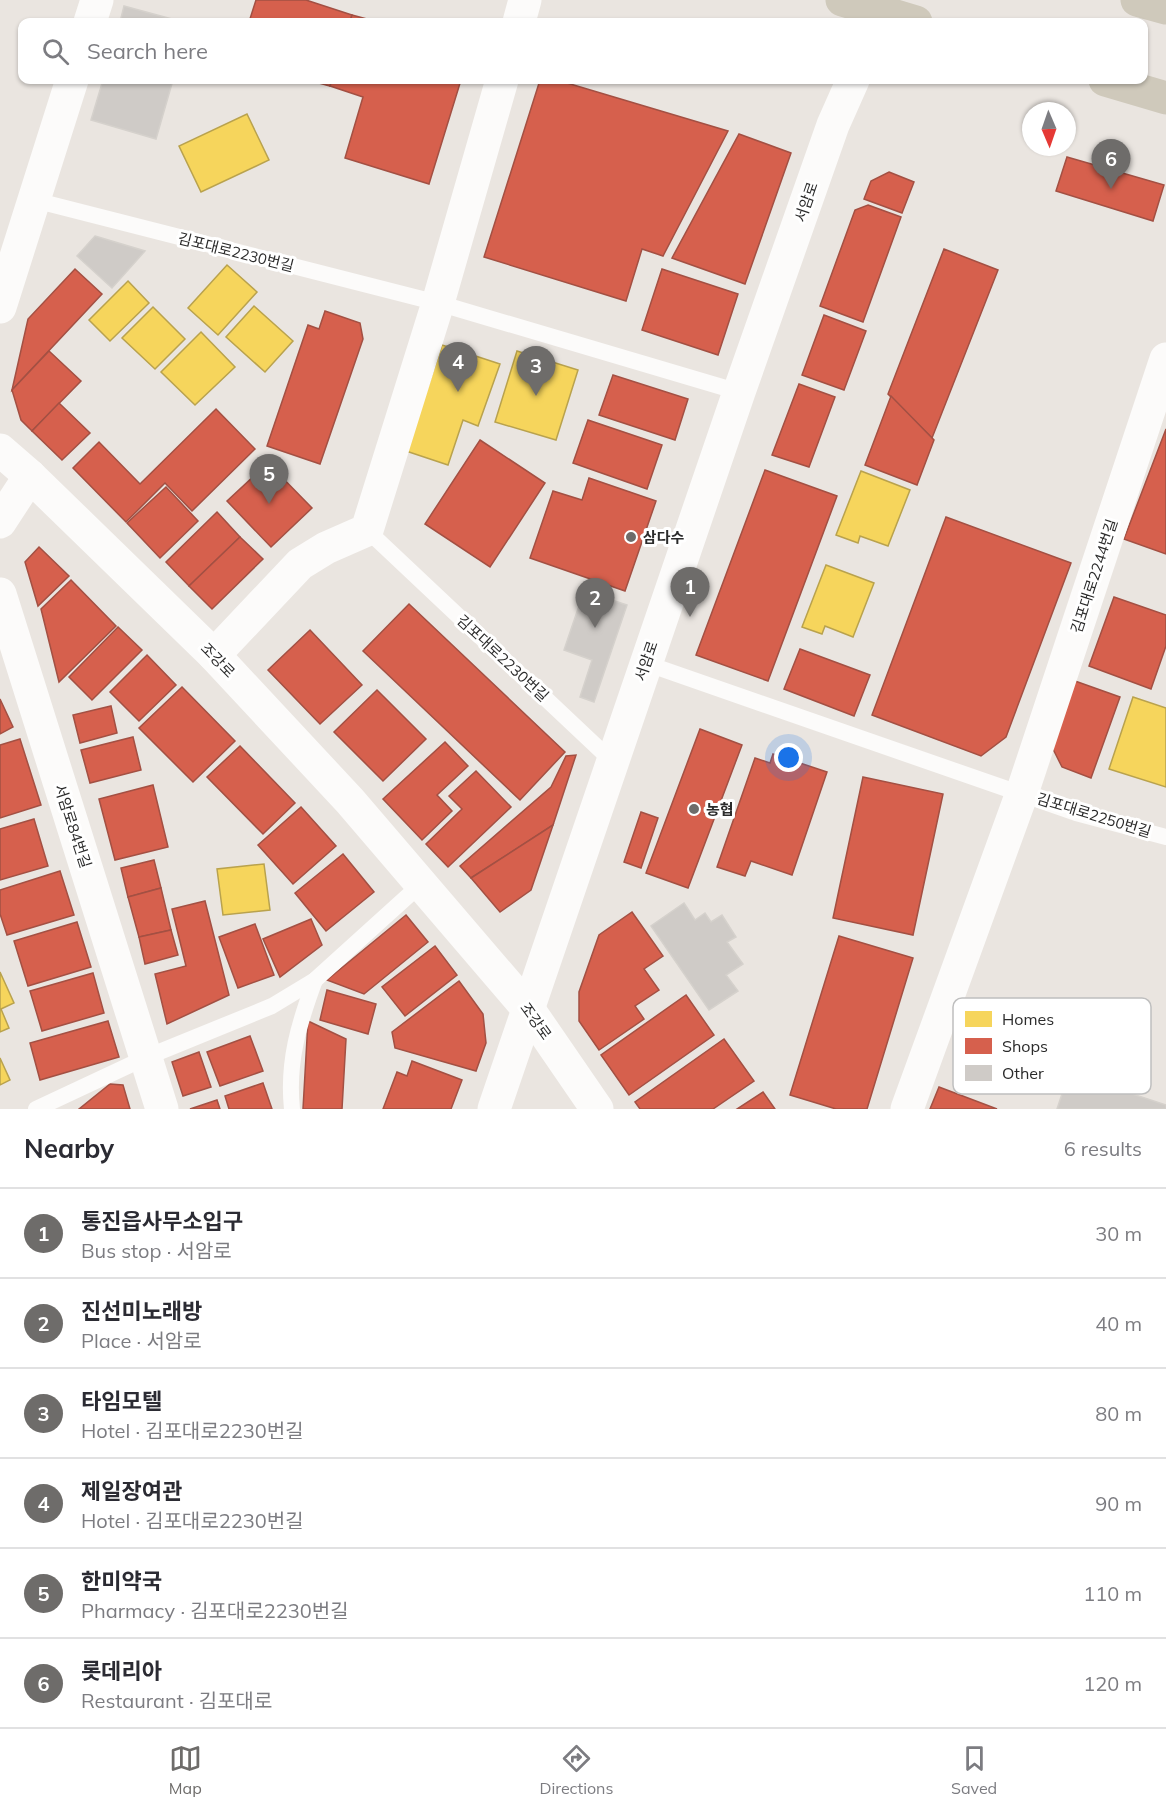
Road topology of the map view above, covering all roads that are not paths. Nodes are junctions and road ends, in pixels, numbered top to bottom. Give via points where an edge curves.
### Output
1 (97, 0) edge
2 (525, 0) edge
3 (842, 0) edge
4 (1137, 0) edge
5 (1166, 8) edge
6 (886, 12) edge
7 (91, 18) edge
8 (520, 18) edge
9 (904, 18) edge
10 (71, 84) edge
11 (501, 84) edge
12 (851, 84) edge
13 (1119, 84) edge
14 (1166, 98) edge
15 (34, 201) junction
16 (438, 303) junction
17 (0, 307) edge
18 (1166, 359) edge
19 (739, 392) junction
20 (0, 450) edge
21 (30, 476) junction
22 (0, 522) edge
23 (368, 530) junction
24 (0, 594) edge
25 (214, 655) junction
26 (645, 663) junction
27 (612, 761) junction
28 (1022, 793) junction
29 (1166, 837) edge
30 (420, 885) junction
31 (315, 980) junction
32 (529, 1010) junction
33 (147, 1057) junction
34 (36, 1109) edge
35 (162, 1109) edge
36 (292, 1109) edge
37 (494, 1109) edge
38 (597, 1109) edge
39 (908, 1109) edge

1 - 7 street
2 - 8 street
3 - 6 main road
4 - 5 main road
6 - 9 main road
10 - 15 street
11 - 16 street
12 - 19 street, 서암로 via 833,124
13 - 14 main road
15 - 16 lane, 김포대로2230번길
15 - 17 street
16 - 19 lane, 김포대로2230번길
16 - 23 street
18 - 28 street, 김포대로2244번길
19 - 26 street, 서암로
20 - 21 street, 조강로
21 - 22 street
21 - 25 street, 조강로
23 - 25 street via 300,564
23 - 27 lane, 김포대로2230번길
24 - 33 street, 서암로84번길
25 - 30 street, 조강로 via 350,801
26 - 27 street, 서암로
26 - 28 lane
27 - 32 street, 서암로
28 - 29 lane, 김포대로2250번길 via 1076,813
28 - 39 street, 김포대로2244번길
30 - 31 lane
30 - 32 street, 조강로
31 - 33 lane via 272,1006
31 - 36 lane via 291,1066
32 - 37 street, 서암로
32 - 38 street, 조강로
33 - 34 lane
33 - 35 street, 서암로84번길

